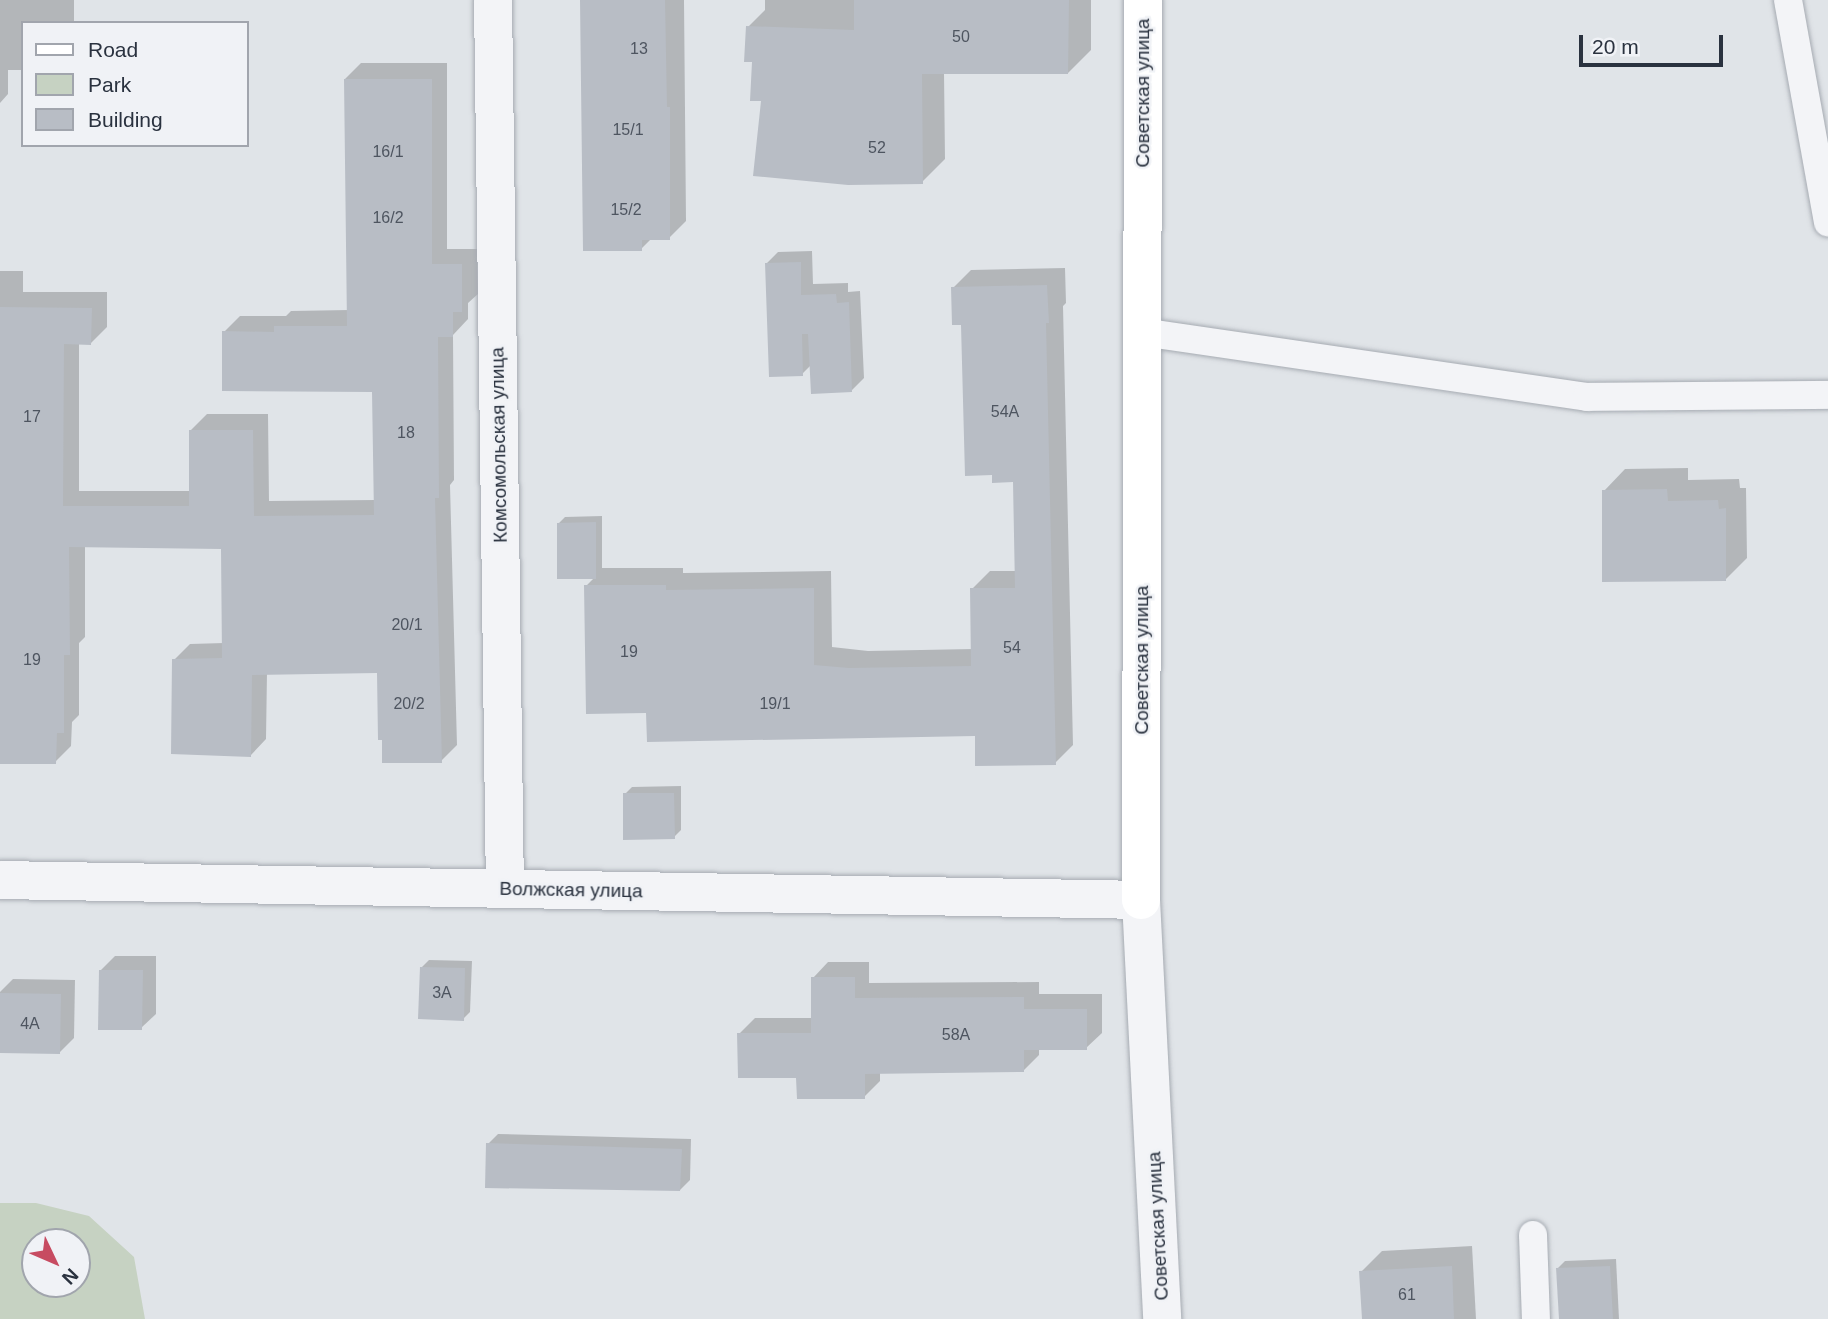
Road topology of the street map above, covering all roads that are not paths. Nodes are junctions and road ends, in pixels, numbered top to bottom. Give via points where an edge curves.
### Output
1 (493, 0) edge
2 (1143, 0) edge
3 (1788, 0) edge
4 (1821, 152) edge
5 (1828, 222) edge
6 (1142, 332) junction
7 (1828, 395) edge
8 (0, 880) edge
9 (505, 889) junction
10 (1141, 900) junction
11 (1533, 1235) dead end
12 (1163, 1319) edge
13 (1536, 1319) edge

1 - 9 street, Комсомольская улица
2 - 6 street, Советская улица
3 - 4 lane
4 - 5 lane
6 - 7 lane via 1587,397
6 - 10 street, Советская улица
8 - 9 street, Волжская улица
9 - 10 street, Волжская улица
10 - 12 street, Советская улица
11 - 13 lane

